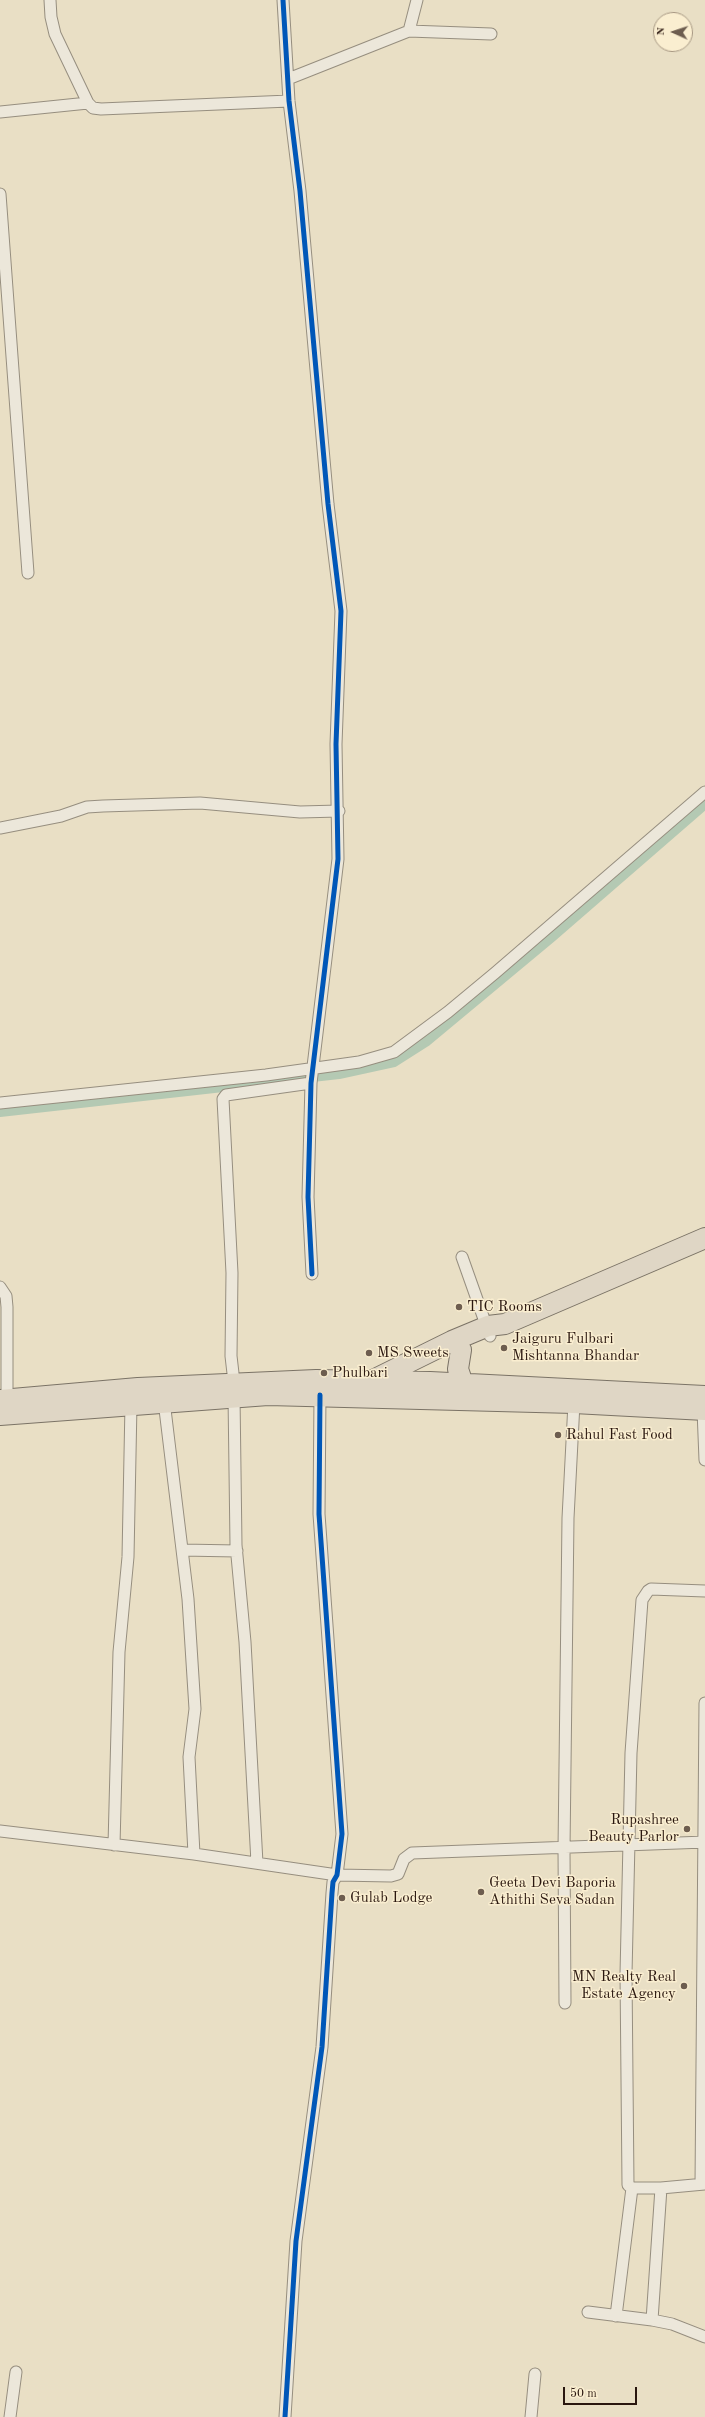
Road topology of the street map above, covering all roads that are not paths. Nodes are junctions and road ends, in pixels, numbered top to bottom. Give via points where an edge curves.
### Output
1 (50, 0) edge
2 (283, 0) edge
3 (417, 0) edge
4 (409, 31) junction
5 (491, 34) dead end
6 (288, 79) junction
7 (289, 101) junction
8 (88, 103) junction
9 (0, 112) edge
10 (0, 194) edge
11 (28, 573) dead end
12 (705, 792) edge
13 (338, 811) junction
14 (0, 828) edge
15 (312, 1068) junction
16 (311, 1083) junction
17 (0, 1103) edge
18 (705, 1238) edge
19 (462, 1257) dead end
20 (312, 1274) dead end
21 (0, 1287) edge
22 (494, 1329) junction
23 (461, 1350) junction
24 (397, 1382) junction
25 (463, 1384) junction
26 (234, 1389) junction
27 (374, 1389) junction
28 (320, 1395) junction
29 (164, 1401) junction
30 (574, 1403) junction
31 (131, 1404) junction
32 (2, 1405) edge
33 (704, 1406) edge
34 (705, 1460) edge
35 (182, 1550) junction
36 (237, 1551) junction
37 (705, 1591) edge
38 (705, 1703) edge
39 (0, 1832) edge
40 (705, 1842) edge
41 (114, 1845) junction
42 (629, 1846) junction
43 (564, 1849) junction
44 (194, 1854) junction
45 (257, 1863) junction
46 (336, 1874) junction
47 (566, 2003) dead end
48 (703, 2184) edge
49 (632, 2188) junction
50 (661, 2188) junction
51 (588, 2312) dead end
52 (616, 2316) junction
53 (652, 2320) junction
54 (705, 2338) edge
55 (16, 2372) dead end
56 (535, 2374) dead end
57 (10, 2417) edge
58 (285, 2417) edge
59 (531, 2417) edge

1 - 8 street via 55,34
2 - 6 street
3 - 4 street
4 - 5 street
4 - 6 street
6 - 7 street
7 - 8 street via 101,109 93,108
7 - 13 street via 300,191 328,504 341,611 336,744
8 - 9 street
10 - 11 street
12 - 15 street via 484,983 394,1052 359,1062
13 - 14 street via 300,812 200,803 103,806 87,807 61,816
13 - 15 street via 338,859
15 - 16 street
15 - 17 street
16 - 20 street via 308,1197
16 - 26 street via 226,1095 223,1099 232,1274 231,1356
18 - 22 highway
19 - 22 street
21 - 32 street via 6,1296 7,1308
22 - 23 highway
22 - 27 highway via 395,1368
23 - 24 highway
23 - 25 highway via 458,1369
24 - 25 highway
24 - 27 highway
25 - 33 highway
26 - 27 highway via 316,1380
26 - 28 highway
26 - 29 highway
26 - 32 highway via 138,1388
26 - 36 street
27 - 28 highway via 352,1396
27 - 30 highway
28 - 46 street via 319,1514 342,1834
29 - 31 highway
29 - 35 street
30 - 33 highway
30 - 43 street via 568,1518
31 - 32 highway
31 - 41 street via 128,1557 119,1652
33 - 34 street
35 - 36 street
35 - 44 street via 195,1709 189,1757
36 - 45 street via 245,1642
37 - 42 street via 651,1589 642,1600 631,1754
38 - 40 street
39 - 41 street
40 - 42 street
40 - 48 street
41 - 44 street
42 - 43 street
42 - 49 street via 626,1974 628,2183
43 - 46 street via 412,1853 404,1859 395,1876
43 - 47 street
44 - 45 street
45 - 46 street
46 - 58 street via 332,1893 322,2047 296,2241
48 - 50 street
49 - 50 street
49 - 52 street
50 - 53 street
51 - 52 street
52 - 53 street
53 - 54 street via 672,2324
55 - 57 street
56 - 59 street

